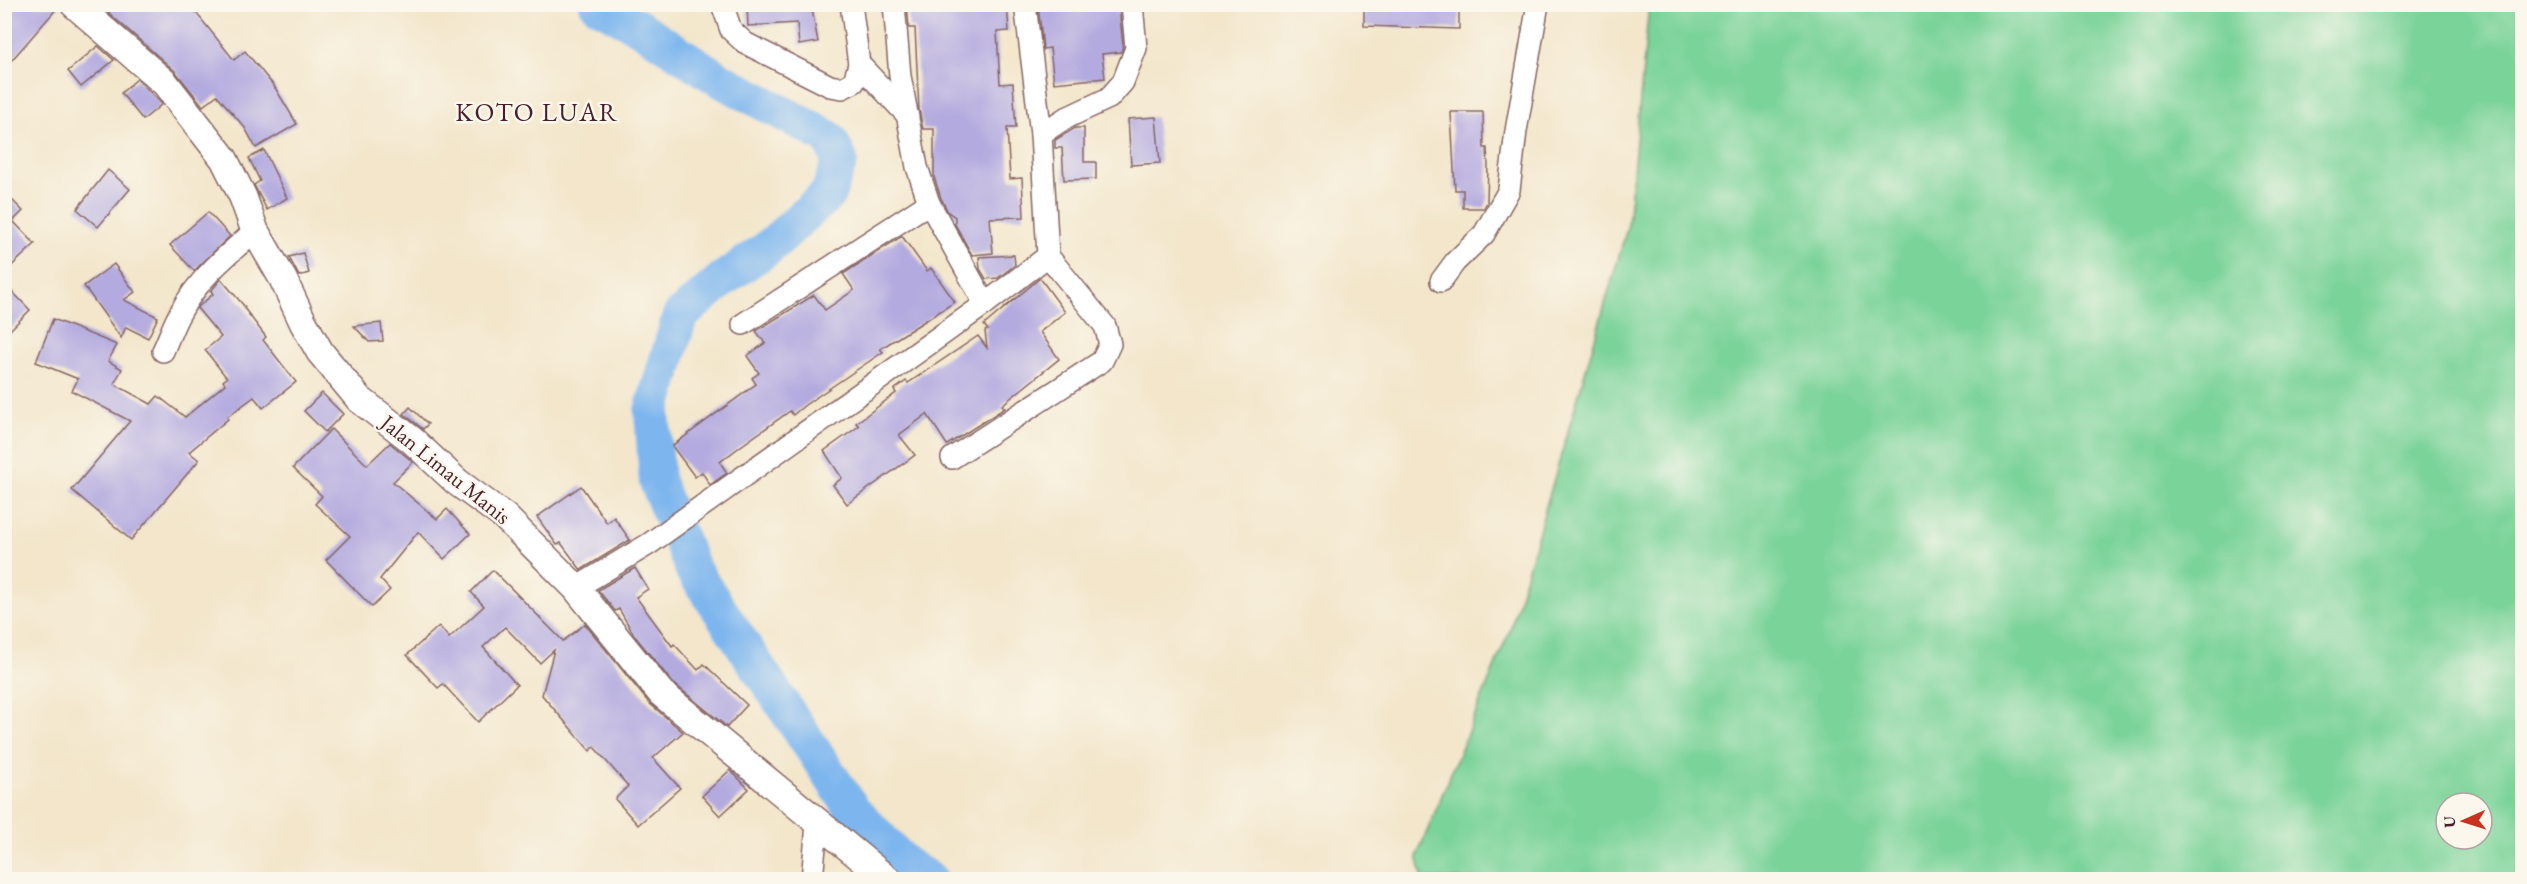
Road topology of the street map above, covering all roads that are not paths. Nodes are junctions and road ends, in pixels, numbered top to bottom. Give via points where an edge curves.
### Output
1 (74, 4) edge
2 (722, 4) edge
3 (851, 4) edge
4 (894, 4) edge
5 (1025, 4) edge
6 (1132, 4) edge
7 (1538, 4) edge
8 (860, 64) junction
9 (908, 117) junction
10 (1041, 134) junction
11 (929, 203) junction
12 (255, 231) junction
13 (1048, 256) junction
14 (1441, 281) dead end
15 (985, 304) junction
16 (743, 324) dead end
17 (164, 351) dead end
18 (952, 458) dead end
19 (576, 588) junction
20 (817, 824) junction
21 (812, 879) edge
22 (888, 879) edge

1 - 12 street, Jalan Limau Manis via 165,83 224,159
2 - 8 street via 731,30 745,43 830,86 842,88 854,82
3 - 8 street
4 - 9 street
5 - 10 street
6 - 10 street via 1136,48 1123,82 1109,98
7 - 14 street via 1509,190 1484,234
8 - 9 street
9 - 11 street
10 - 13 street
11 - 15 street
11 - 16 street
12 - 17 street via 222,259 180,311
12 - 19 street, Jalan Limau Manis via 320,352 359,399 505,517
13 - 15 street
13 - 18 street via 1105,326 1110,344 1102,361
15 - 19 street via 650,544
19 - 20 street, Jalan Limau Manis via 661,693
20 - 21 street
20 - 22 street, Jalan Limau Manis

